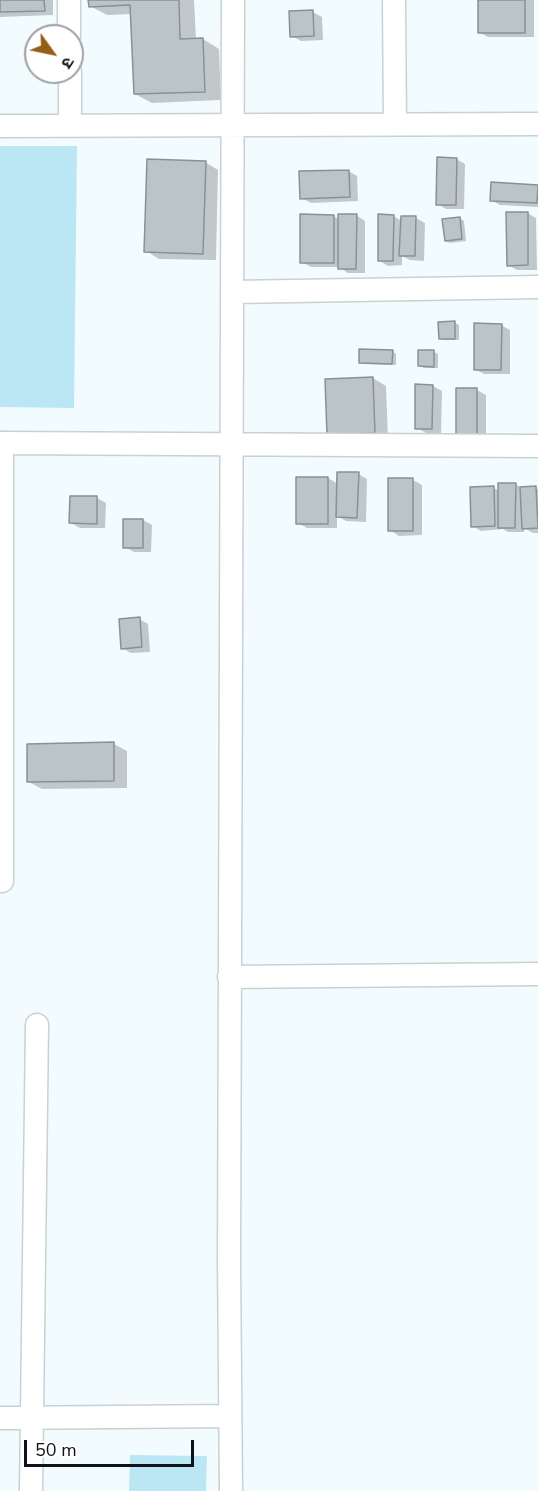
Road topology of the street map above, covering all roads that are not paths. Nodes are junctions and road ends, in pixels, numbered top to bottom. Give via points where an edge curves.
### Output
1 (69, 0) edge
2 (233, 0) edge
3 (394, 0) edge
4 (69, 24) edge
5 (70, 84) edge
6 (395, 124) junction
7 (538, 124) edge
8 (70, 125) junction
9 (232, 125) junction
10 (0, 126) edge
11 (538, 287) edge
12 (232, 292) junction
13 (1, 443) edge
14 (232, 443) junction
15 (538, 446) edge
16 (2, 881) dead end
17 (538, 974) edge
18 (229, 977) junction
19 (37, 1025) dead end
20 (230, 1416) junction
21 (0, 1418) edge
22 (32, 1418) junction
23 (32, 1491) edge
24 (231, 1491) edge

1 - 4 street
2 - 9 street
3 - 6 street
5 - 8 street
6 - 7 street
6 - 9 street
8 - 9 street
8 - 10 street
9 - 12 street
11 - 12 street
12 - 14 street
13 - 14 street
13 - 16 street
14 - 15 street
14 - 18 street
17 - 18 street
18 - 20 street
19 - 22 street
20 - 22 street
20 - 24 street
21 - 22 street
22 - 23 street

